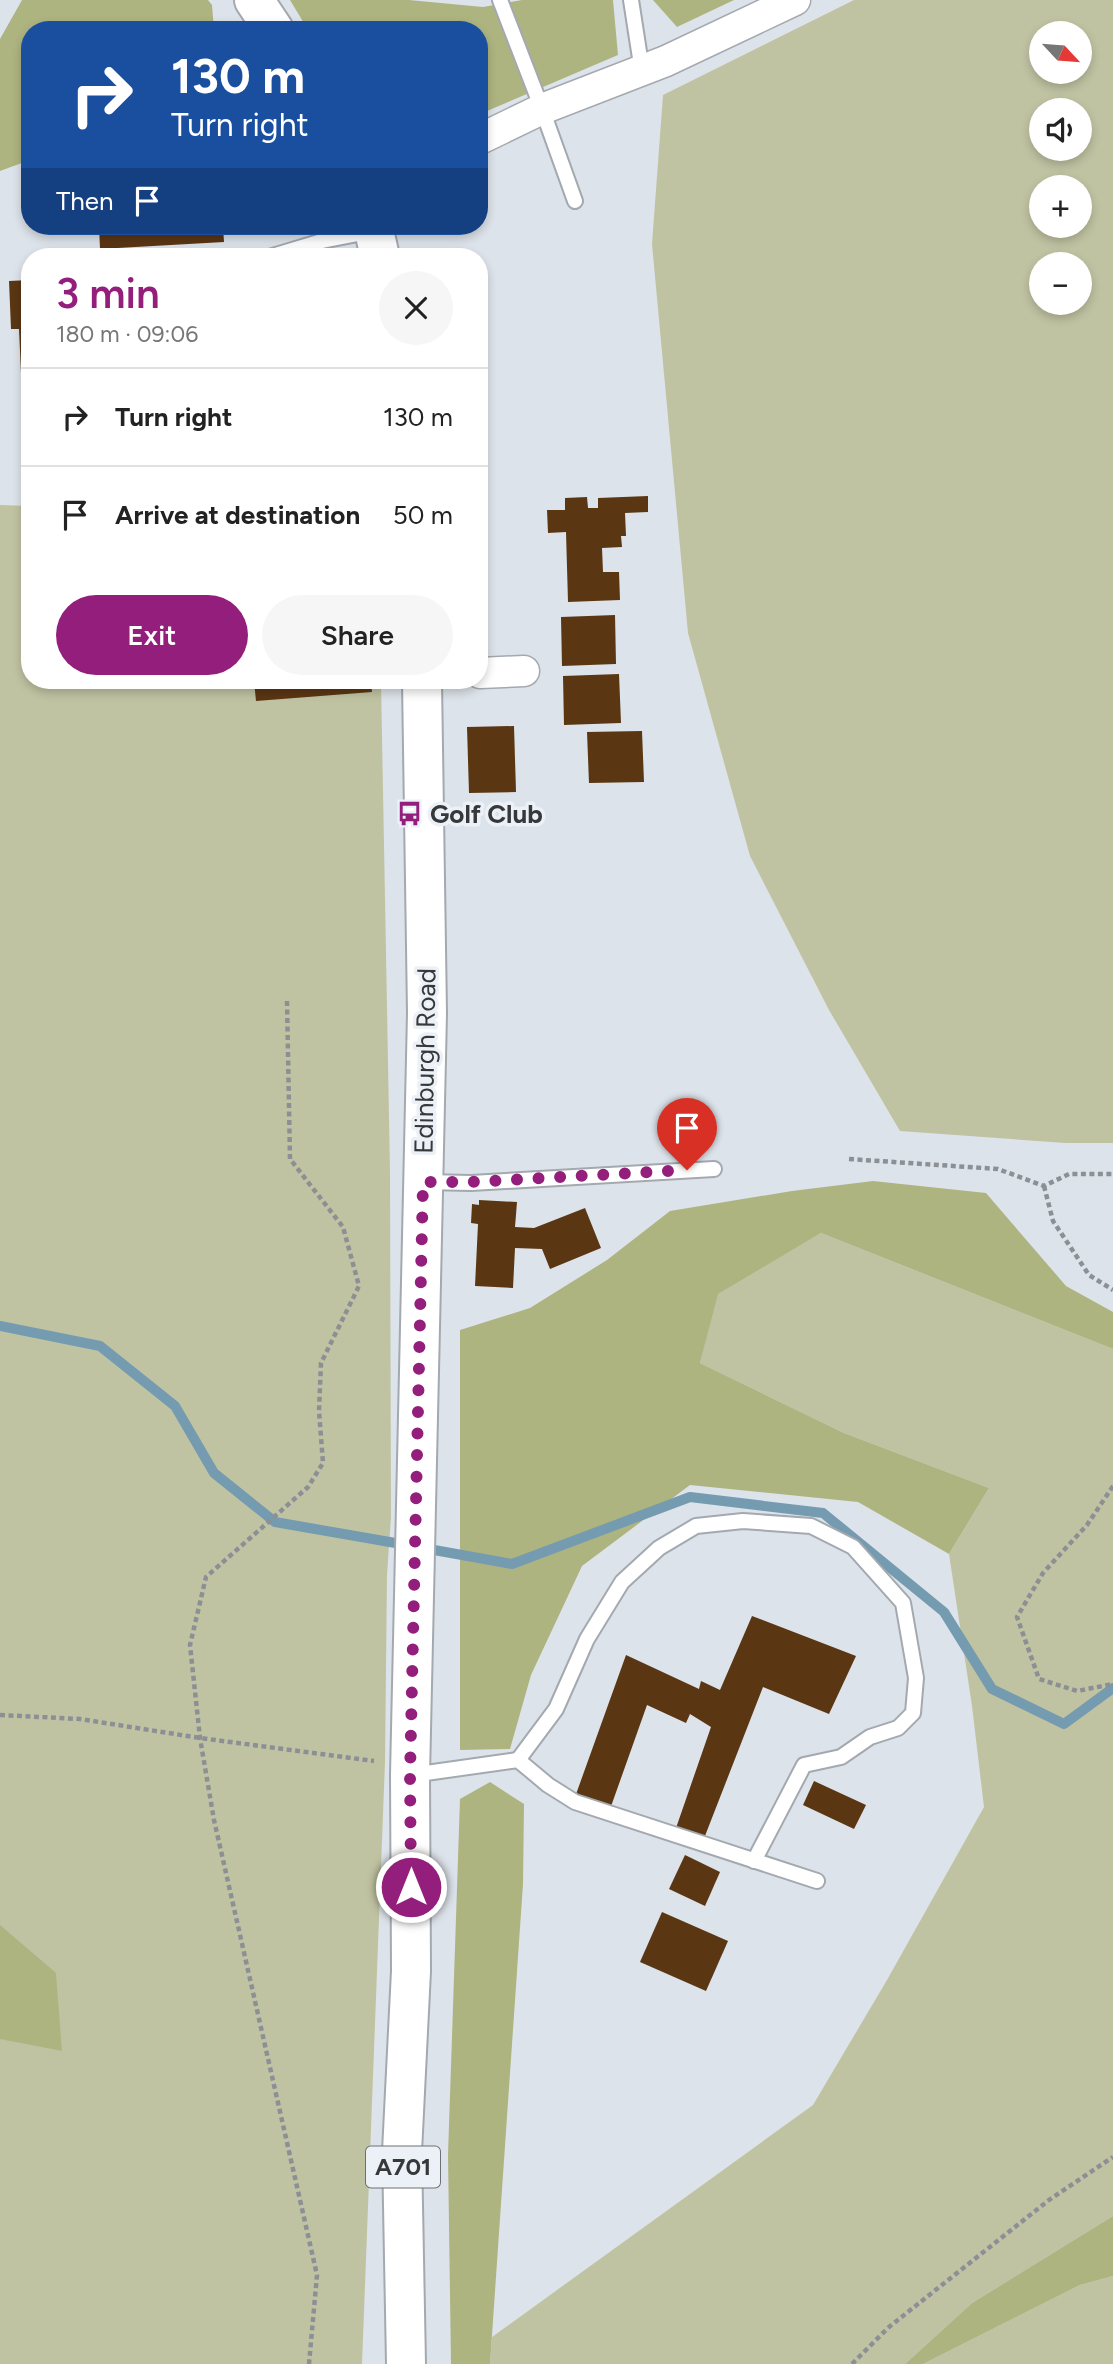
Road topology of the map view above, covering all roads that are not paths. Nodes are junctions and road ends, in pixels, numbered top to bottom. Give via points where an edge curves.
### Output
1 (254, 0) edge
2 (500, 0) edge
3 (632, 0) edge
4 (795, 0) edge
5 (268, 21) edge
6 (642, 71) junction
7 (542, 108) junction
8 (488, 135) edge
9 (575, 201) dead end
10 (376, 238) edge
11 (299, 248) edge
12 (524, 671) dead end
13 (488, 673) edge
14 (422, 689) edge
15 (714, 1169) dead end
16 (423, 1182) junction
17 (518, 1760) junction
18 (411, 1768) junction
19 (754, 1861) junction
20 (817, 1881) dead end
21 (407, 2364) edge

1 - 5 main road
2 - 7 lane
3 - 6 lane
4 - 6 street
6 - 7 street
7 - 8 street
7 - 9 lane
10 - 11 lane via 322,241
12 - 13 street
14 - 16 main road, Edinburgh Road / A701 via 427,1013
15 - 16 lane
16 - 18 main road, Edinburgh Road / A701
17 - 18 lane
17 - 19 lane via 575,1802
17 - 19 lane via 556,1709 587,1639 622,1582 659,1548 696,1526 743,1521 811,1526 853,1547 903,1602 916,1678 913,1713 898,1728 870,1737 841,1757 804,1765
18 - 21 main road, Edinburgh Road / A701 via 411,1971 402,2152
19 - 20 lane

